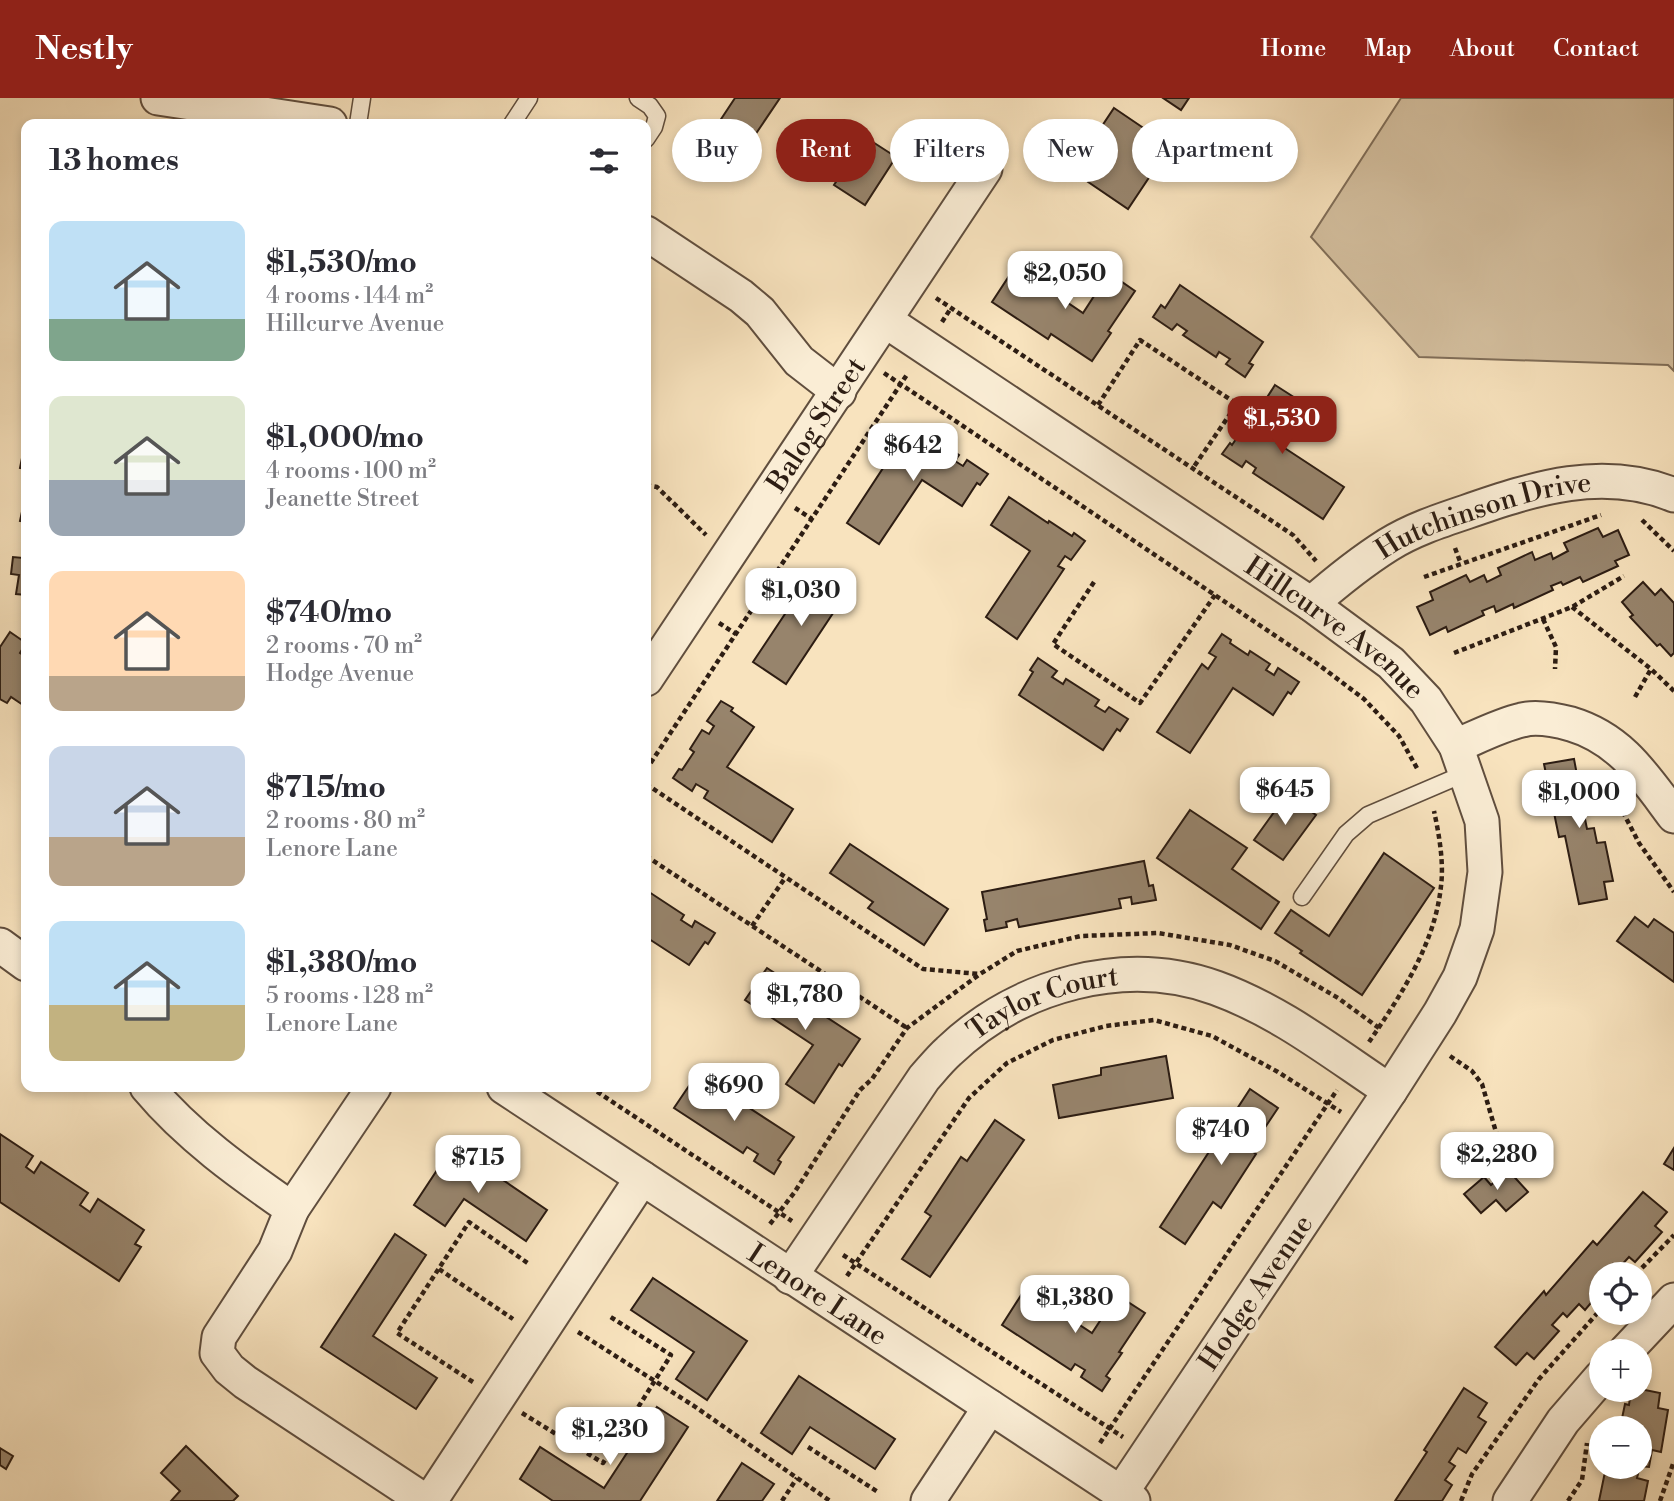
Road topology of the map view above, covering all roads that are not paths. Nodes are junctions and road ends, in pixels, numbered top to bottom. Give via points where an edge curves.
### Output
1 (159, 98) edge
2 (362, 98) edge
3 (529, 98) edge
4 (639, 98) edge
5 (281, 107) edge
6 (316, 119) edge
7 (359, 119) edge
8 (515, 119) edge
9 (651, 132) edge
10 (976, 182) edge
11 (651, 236) edge
12 (886, 321) junction
13 (839, 391) junction
14 (1674, 495) edge
15 (1323, 593) junction
16 (651, 672) edge
17 (1461, 759) junction
18 (1674, 816) edge
19 (1301, 897) dead end
20 (0, 945) edge
21 (21, 960) edge
22 (1390, 1091) junction
23 (152, 1092) edge
24 (371, 1092) edge
25 (512, 1092) edge
26 (642, 1178) junction
27 (292, 1209) junction
28 (790, 1277) junction
29 (1674, 1300) edge
30 (1637, 1339) edge
31 (1589, 1391) edge
32 (990, 1407) junction
33 (1127, 1497) edge
34 (425, 1501) edge
35 (430, 1501) edge
36 (929, 1501) edge
37 (1510, 1501) edge

1 - 5 street
2 - 7 lane
3 - 8 lane
4 - 9 lane via 657,117
5 - 6 street
10 - 12 street, Balog Street
11 - 13 street via 741,296 760,312 799,361
12 - 13 street, Balog Street
12 - 15 street, Hillcurve Avenue
13 - 16 street, Balog Street
14 - 15 street, Hutchinson Drive via 1606,480 1548,486 1418,529
15 - 17 street, Hillcurve Avenue via 1351,631 1391,663 1426,700
17 - 18 street via 1524,720 1555,719 1614,744
17 - 19 lane via 1429,788 1368,815 1346,834
17 - 22 street, Hillcurve Avenue via 1482,821 1485,872 1477,929 1460,977
20 - 21 street
22 - 28 street, Taylor Court via 1292,1024 1215,988 1161,975 1115,974 1072,982 1023,1000 949,1050 924,1078
22 - 33 street, Hodge Avenue via 1147,1453
23 - 27 street via 206,1146
24 - 27 street
25 - 26 street, Lenore Lane
26 - 28 street, Lenore Lane
26 - 35 street
27 - 34 street via 275,1251 219,1337 218,1353 245,1382
28 - 32 street, Lenore Lane
29 - 30 street
31 - 37 street via 1563,1421
32 - 33 street, Lenore Lane
32 - 36 street

